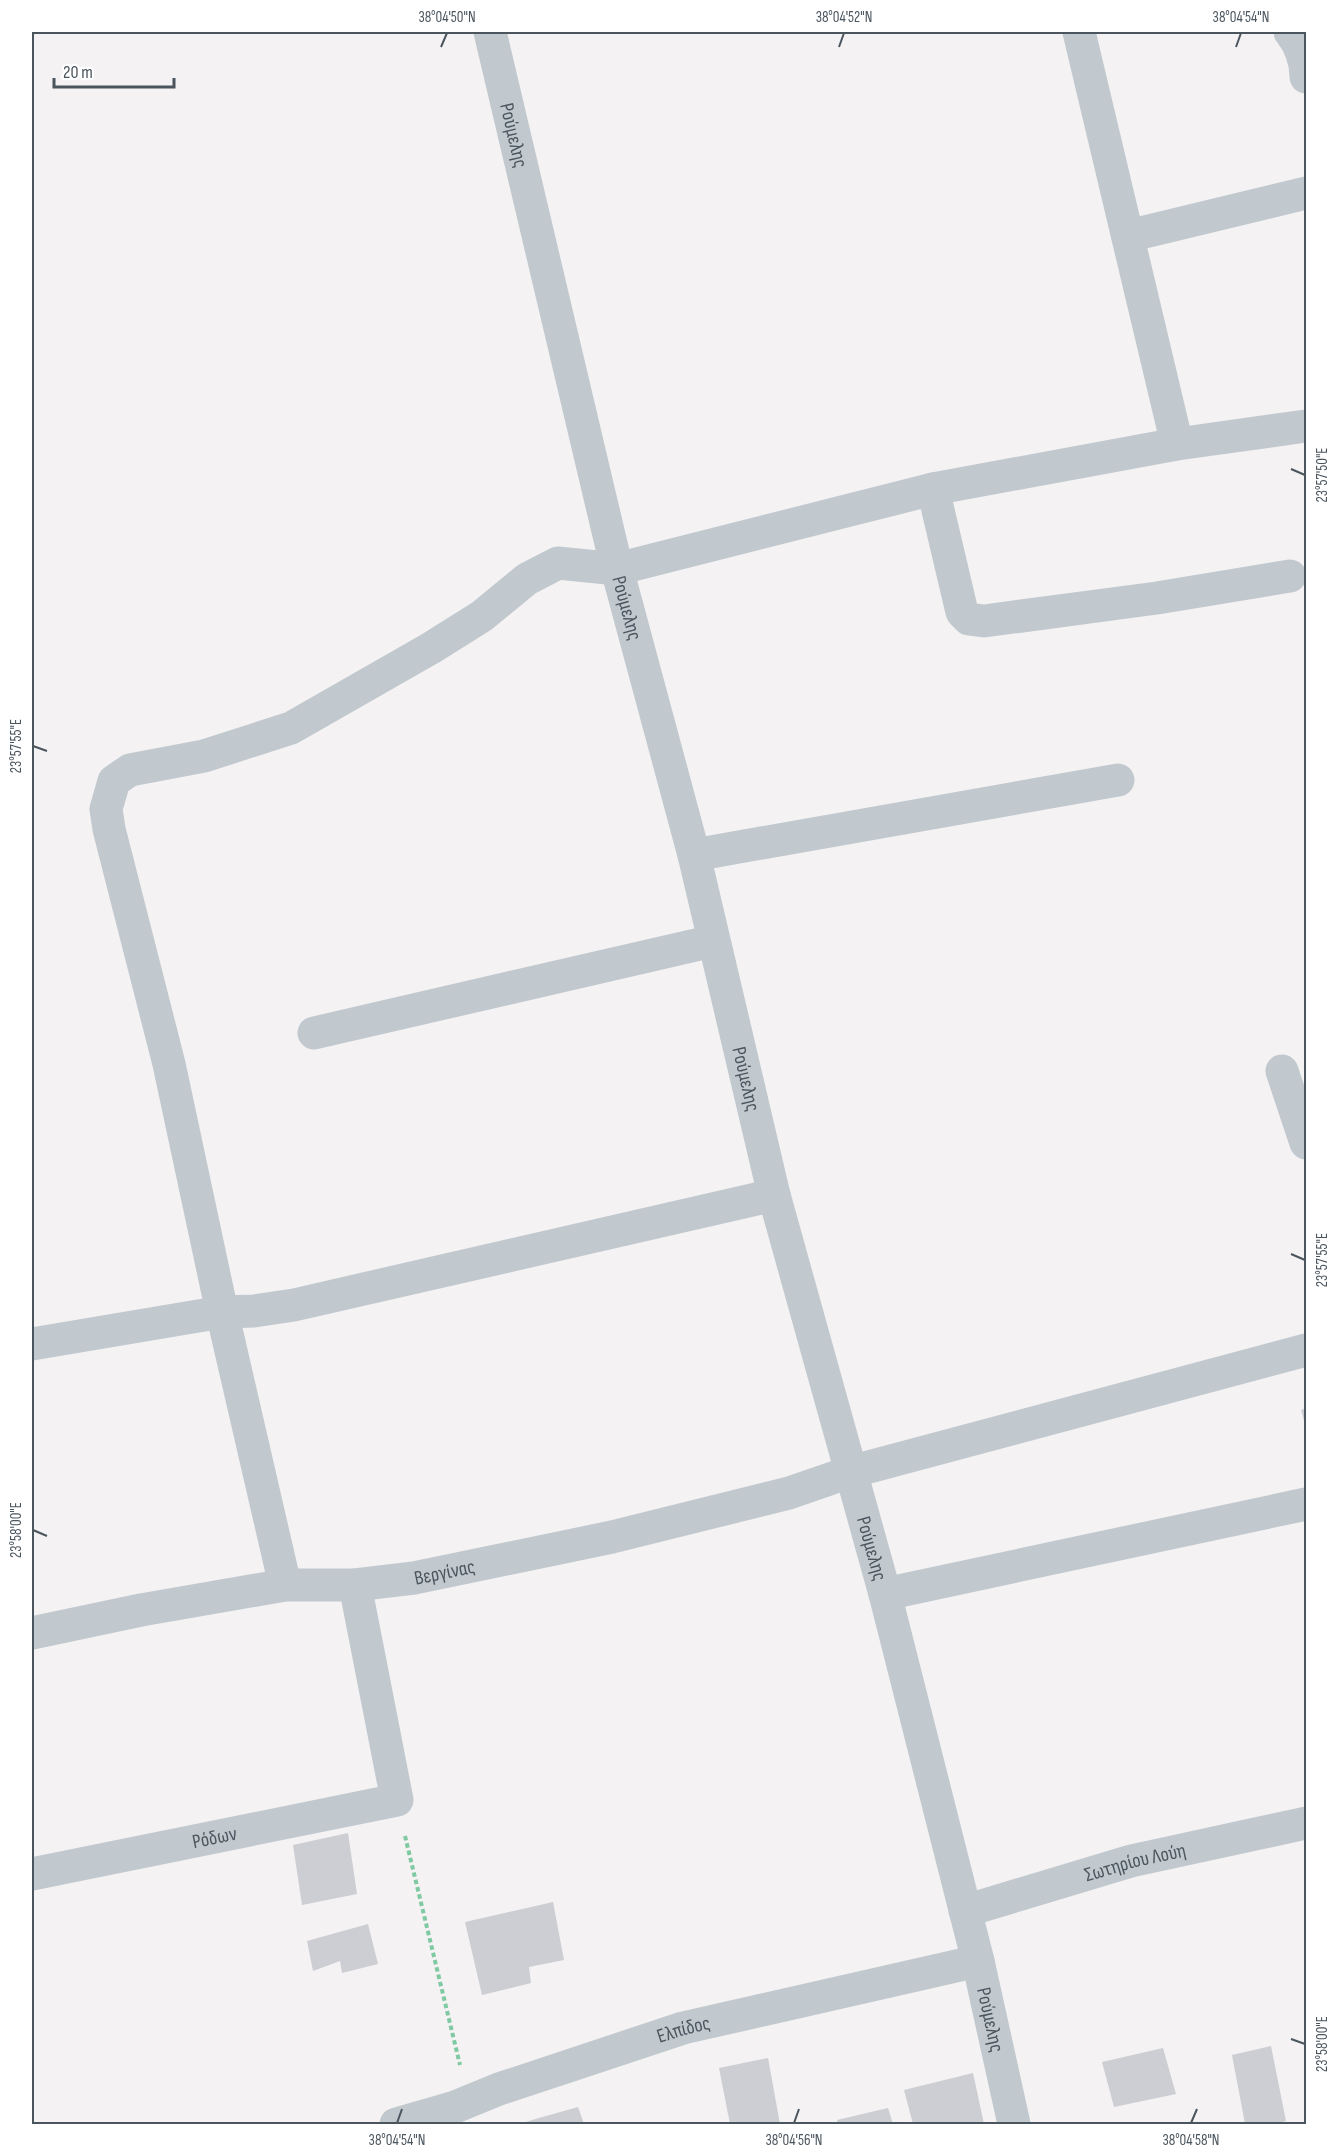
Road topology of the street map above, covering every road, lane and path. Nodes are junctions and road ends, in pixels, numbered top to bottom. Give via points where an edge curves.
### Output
1 (490, 32) edge
2 (1079, 32) edge
3 (1290, 32) edge
4 (1306, 77) edge
5 (1306, 193) edge
6 (1128, 236) junction
7 (1306, 426) edge
8 (1177, 444) junction
9 (933, 489) junction
10 (617, 569) junction
11 (1290, 576) dead end
12 (1118, 780) dead end
13 (694, 855) junction
14 (713, 941) junction
15 (314, 1033) dead end
16 (1282, 1071) dead end
17 (1306, 1143) edge
18 (774, 1195) junction
19 (222, 1312) junction
20 (32, 1344) edge
21 (1306, 1350) edge
22 (850, 1472) junction
23 (1306, 1504) edge
24 (285, 1585) junction
25 (355, 1585) junction
26 (885, 1594) junction
27 (32, 1633) edge
28 (397, 1800) junction
29 (1306, 1823) edge
30 (32, 1874) edge
31 (965, 1911) junction
32 (978, 1961) junction
33 (469, 2101) junction
34 (396, 2124) edge
35 (1014, 2124) edge

1 - 10 street, Ρούμελης
2 - 6 street
3 - 4 street via 1306,66
5 - 6 street
6 - 8 street
7 - 8 street
8 - 9 street
9 - 10 street
9 - 11 street via 962,612 969,619 984,621 1146,600
10 - 13 street, Ρούμελης
10 - 19 street via 558,563 527,579 482,616 431,648 291,728 204,756 130,770 114,781 106,809 110,829 169,1064
12 - 13 street
13 - 14 street, Ρούμελης
14 - 15 street
14 - 18 street, Ρούμελης
16 - 17 street
18 - 19 street via 294,1305
18 - 22 street, Ρούμελης
19 - 20 street
19 - 24 street
21 - 22 street, Βεργίνας
22 - 25 street, Βεργίνας via 789,1493 612,1537 414,1578
22 - 26 street, Ρούμελης
23 - 26 street
24 - 25 street, Βεργίνας
24 - 27 street, Βεργίνας
25 - 28 street
26 - 31 street, Ρούμελης
28 - 30 street, Ρόδων
28 - 33 path
29 - 31 street, Σωτηρίου Λούη via 1131,1861
31 - 32 street, Ρούμελης
32 - 33 street, Ελπίδος via 683,2028
32 - 35 street, Ρούμελης
33 - 34 street, Ελπίδος

